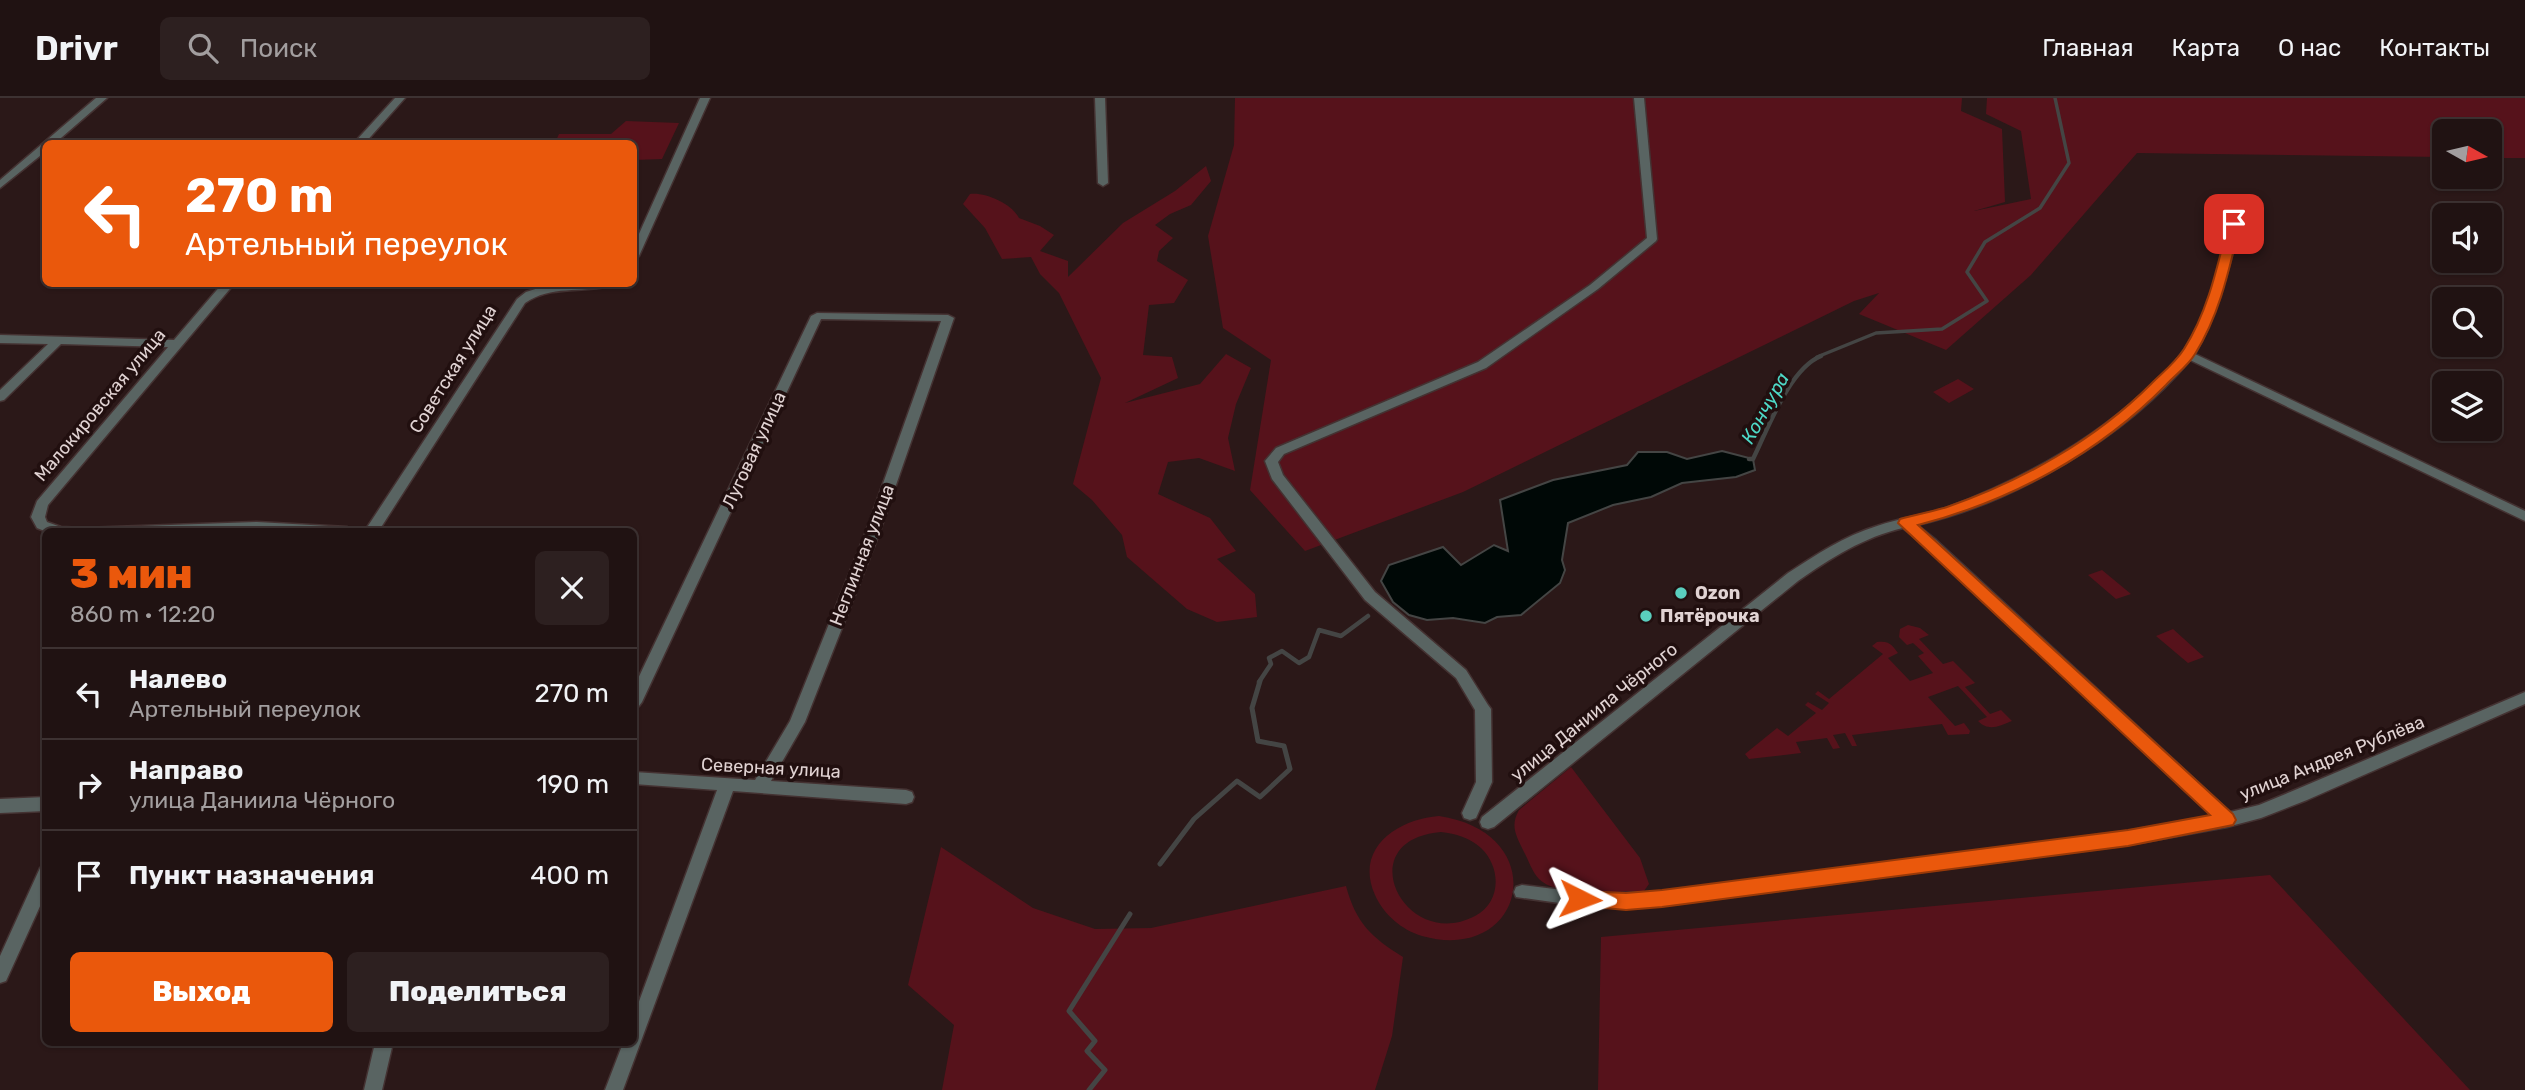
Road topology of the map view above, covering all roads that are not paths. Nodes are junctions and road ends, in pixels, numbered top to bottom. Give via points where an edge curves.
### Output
1 (102, 98) edge
2 (400, 98) edge
3 (705, 98) edge
4 (1100, 98) edge
5 (1639, 98) edge
6 (53, 140) edge
7 (362, 140) edge
8 (42, 149) edge
9 (1103, 183) dead end
10 (0, 185) edge
11 (2244, 199) dead end
12 (637, 249) edge
13 (225, 287) edge
14 (562, 287) edge
15 (948, 318) joint
16 (0, 339) edge
17 (58, 341) junction
18 (175, 344) junction
19 (2188, 355) junction
20 (0, 397) edge
21 (2525, 516) edge
22 (1906, 523) junction
23 (50, 528) edge
24 (223, 528) edge
25 (275, 528) edge
26 (374, 528) edge
27 (637, 696) edge
28 (2525, 698) edge
29 (637, 778) edge
30 (727, 786) junction
31 (760, 786) junction
32 (906, 797) dead end
33 (42, 804) edge
34 (0, 806) edge
35 (1470, 813) dead end
36 (2227, 820) junction
37 (1488, 822) dead end
38 (42, 882) edge
39 (1522, 892) dead end
40 (0, 975) edge
41 (637, 1030) edge
42 (383, 1046) edge
43 (631, 1046) edge
44 (373, 1090) edge
45 (614, 1090) edge

1 - 6 street
2 - 7 street
3 - 12 street
4 - 9 street
5 - 35 street via 1652,239 1594,287 1482,365 1280,451 1271,461 1277,476 1370,596 1461,674 1483,709 1484,782
8 - 10 street
11 - 19 street, улица Даниила Чёрного via 2219,288
13 - 18 street, Малокировская улица
14 - 26 street, Советская улица via 547,288 521,301
15 - 27 street, Луговая улица via 817,316
15 - 31 street, Неглинная улица via 872,534 802,710
16 - 17 street
17 - 18 street
17 - 20 street
18 - 23 street, Малокировская улица via 42,504 38,517
19 - 21 street
19 - 22 street, улица Даниила Чёрного via 2129,414 2060,461 1951,511
22 - 36 street
22 - 37 street, улица Даниила Чёрного via 1852,540 1793,577
24 - 25 street
28 - 36 street, улица Андрея Рублёва via 2281,803
29 - 30 street, Северная улица
30 - 31 street, Северная улица
30 - 41 street
31 - 32 street, Северная улица
33 - 34 street
36 - 39 street, улица Андрея Рублёва via 2128,838 1662,899 1595,901
38 - 40 street
42 - 44 street
43 - 45 street

